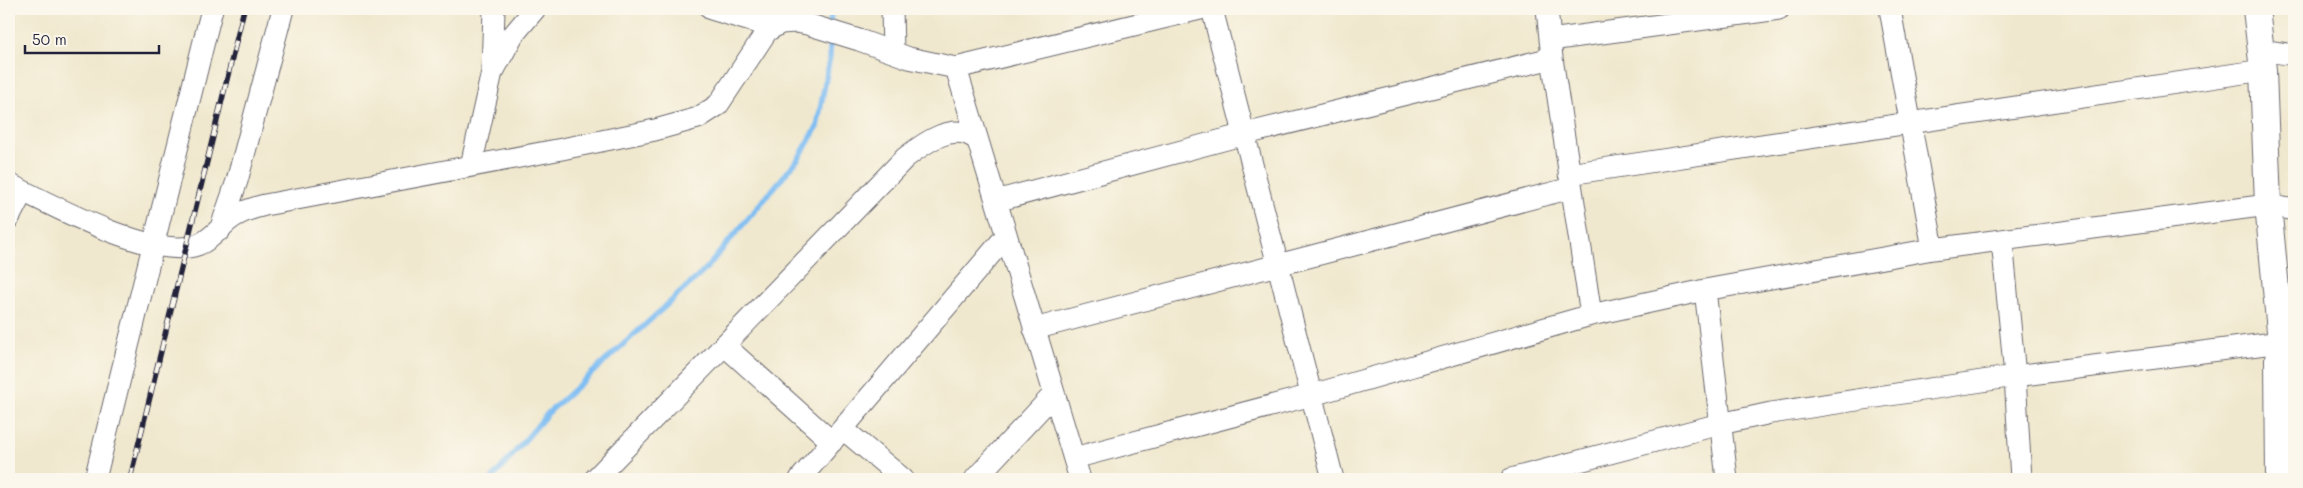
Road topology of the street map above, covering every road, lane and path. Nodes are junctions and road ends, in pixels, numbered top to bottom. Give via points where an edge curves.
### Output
1 (212, 9) edge
2 (283, 9) edge
3 (494, 9) edge
4 (535, 9) edge
5 (710, 9) edge
6 (892, 9) edge
7 (1200, 9) edge
8 (1212, 9) edge
9 (1547, 9) edge
10 (1779, 9) edge
11 (1890, 9) edge
12 (2256, 9) edge
13 (775, 20) edge
14 (1551, 49) junction
15 (893, 52) junction
16 (2294, 55) edge
17 (2262, 60) junction
18 (956, 68) junction
19 (492, 72) junction
20 (1910, 123) junction
21 (1245, 134) junction
22 (977, 140) junction
23 (471, 166) junction
24 (1570, 181) junction
25 (16, 188) edge
26 (996, 201) junction
27 (2268, 205) junction
28 (2294, 210) edge
29 (9, 218) edge
30 (220, 230) junction
31 (1006, 236) junction
32 (2002, 240) junction
33 (153, 244) junction
34 (1932, 249) junction
35 (1279, 265) junction
36 (1705, 290) junction
37 (1591, 315) junction
38 (1034, 329) junction
39 (724, 345) junction
40 (2284, 354) edge
41 (2015, 376) junction
42 (1053, 395) junction
43 (1312, 395) junction
44 (1720, 424) junction
45 (838, 435) junction
46 (1074, 458) junction
47 (94, 479) edge
48 (595, 479) edge
49 (800, 479) edge
50 (903, 479) edge
51 (974, 479) edge
52 (1080, 479) edge
53 (1333, 479) edge
54 (1512, 479) edge
55 (1727, 479) edge
56 (2021, 479) edge
57 (2279, 479) edge

1 - 33 street
2 - 30 street via 237,181
3 - 19 street
4 - 19 street via 513,35
5 - 13 street
6 - 15 street
7 - 18 street
8 - 21 street
9 - 14 street
10 - 14 street
11 - 20 street
12 - 17 street
13 - 15 street via 807,24
13 - 23 street via 718,105 698,118 655,130
14 - 21 street
14 - 24 street
15 - 18 street via 924,63
16 - 17 street
17 - 20 street
17 - 27 street
18 - 22 street
19 - 23 street
20 - 24 street
20 - 34 street
21 - 26 street
21 - 35 street
22 - 26 street
22 - 39 street via 971,134 939,136 905,158
23 - 30 street via 265,205 237,216
24 - 35 street
24 - 37 street
25 - 29 street
25 - 33 street via 96,225
26 - 31 street
27 - 28 street
27 - 32 street
27 - 40 street
30 - 33 street via 200,245 187,249
31 - 38 street
31 - 45 street
32 - 34 street
32 - 41 street
33 - 47 street
34 - 36 street
35 - 38 street
35 - 43 street
36 - 37 street
36 - 44 street
37 - 43 street
38 - 42 street
39 - 45 street
39 - 48 street
40 - 41 street
40 - 57 street
41 - 44 street via 1854,399
41 - 56 street
42 - 46 street
42 - 51 street
43 - 46 street
43 - 53 street
44 - 54 street
44 - 55 street
45 - 49 street
45 - 50 street
46 - 52 street

